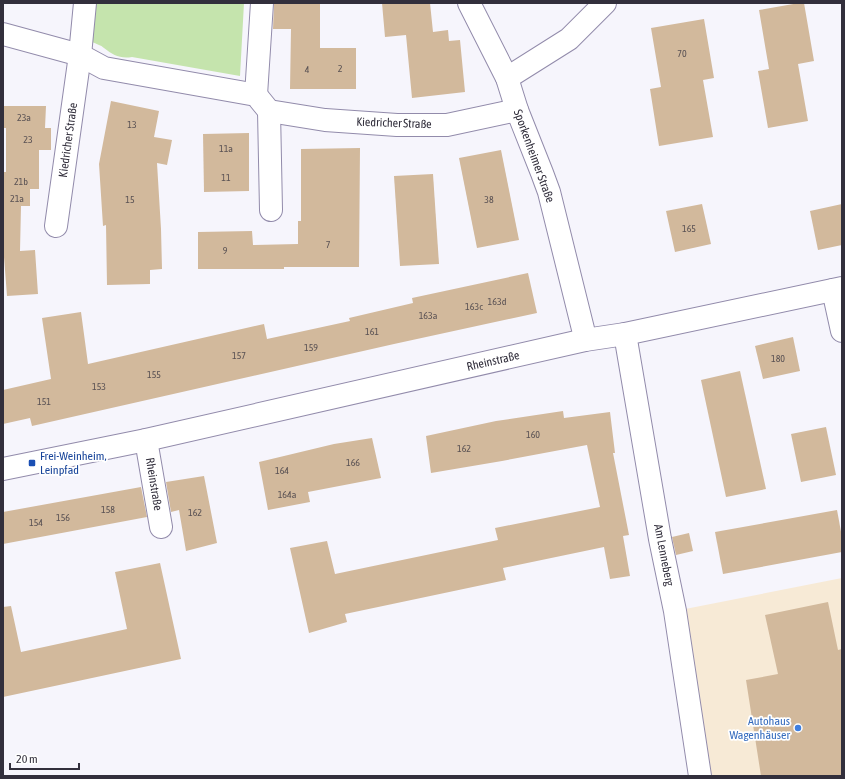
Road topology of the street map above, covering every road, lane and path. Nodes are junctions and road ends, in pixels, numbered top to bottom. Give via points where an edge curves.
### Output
1 (85, 3) edge
2 (262, 3) edge
3 (469, 3) edge
4 (605, 3) edge
5 (3, 34) edge
6 (80, 55) junction
7 (507, 78) junction
8 (263, 103) junction
9 (517, 110) junction
10 (272, 210) dead end
11 (56, 226) dead end
12 (838, 289) edge
13 (842, 331) edge
14 (625, 334) junction
15 (585, 340) junction
16 (146, 440) junction
17 (3, 469) edge
18 (161, 527) dead end
19 (700, 776) edge

1 - 6 street, Kiedricher Straße
2 - 8 street
3 - 7 street, Sporkenheimer Straße
4 - 7 street via 569,39
5 - 6 street, Kiedricher Straße
6 - 8 street, Kiedricher Straße via 104,68
6 - 11 street, Kiedricher Straße
7 - 9 street, Sporkenheimer Straße
8 - 9 street, Kiedricher Straße via 324,120 397,125 447,125
8 - 10 street
9 - 15 street, Sporkenheimer Straße via 549,192
12 - 13 street
12 - 14 street, Rheinstraße
14 - 15 street, Rheinstraße
14 - 19 street, Am Lenneberg via 675,611
15 - 16 street, Rheinstraße
16 - 17 street, Rheinstraße
16 - 18 street, Rheinstraße

